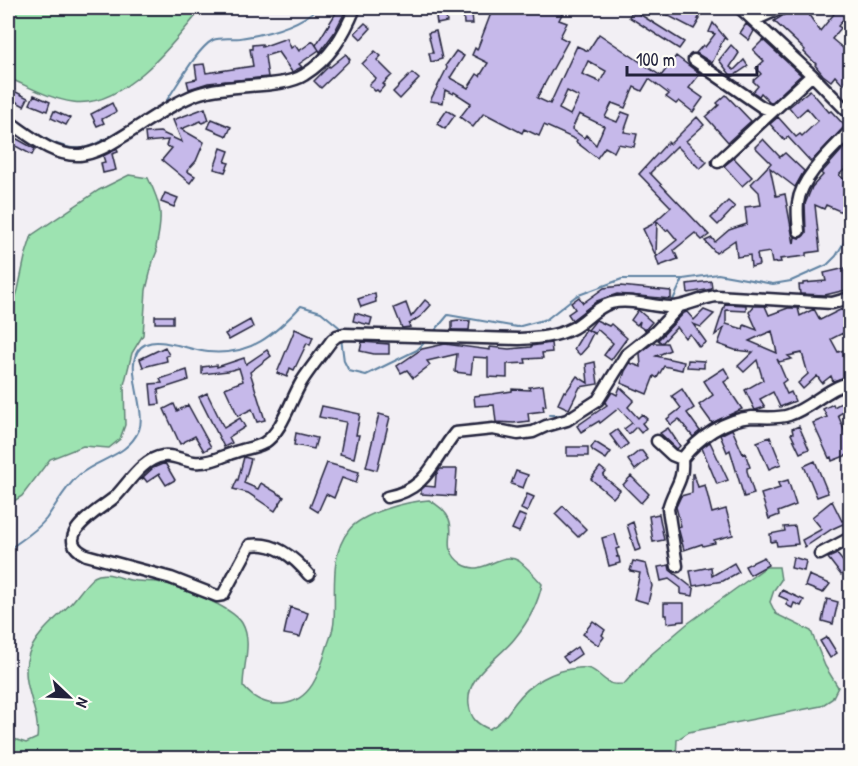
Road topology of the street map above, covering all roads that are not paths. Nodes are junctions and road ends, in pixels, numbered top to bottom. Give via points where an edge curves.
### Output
1 (356, 8) edge
2 (740, 8) edge
3 (752, 8) edge
4 (781, 8) edge
5 (755, 20) junction
6 (694, 60) dead end
7 (812, 75) junction
8 (772, 111) junction
9 (850, 114) edge
10 (8, 121) edge
11 (850, 131) edge
12 (718, 162) dead end
13 (798, 231) dead end
14 (850, 298) edge
15 (673, 307) junction
16 (850, 383) edge
17 (657, 441) dead end
18 (682, 459) junction
19 (387, 498) dead end
20 (850, 538) edge
21 (820, 554) dead end
22 (677, 566) dead end
23 (309, 575) dead end

1 - 10 street via 330,55 303,77 195,94 88,153 67,154 46,147
2 - 5 street
3 - 5 street
4 - 5 street
5 - 7 street
6 - 8 street
7 - 8 street
7 - 9 street
8 - 12 street
11 - 13 street via 802,188
14 - 15 street via 832,303 716,296
15 - 19 street via 655,333 626,355 604,393 587,408 533,432 455,432 422,480 403,494
15 - 23 street via 610,303 573,328 545,337 340,335 301,382 288,411 264,443 205,463 161,456 89,516 73,539 86,555 171,578 217,596 223,595 250,545 267,544 286,552
16 - 18 street via 787,416 730,421
17 - 18 street
18 - 22 street via 683,472 668,509
20 - 21 street

